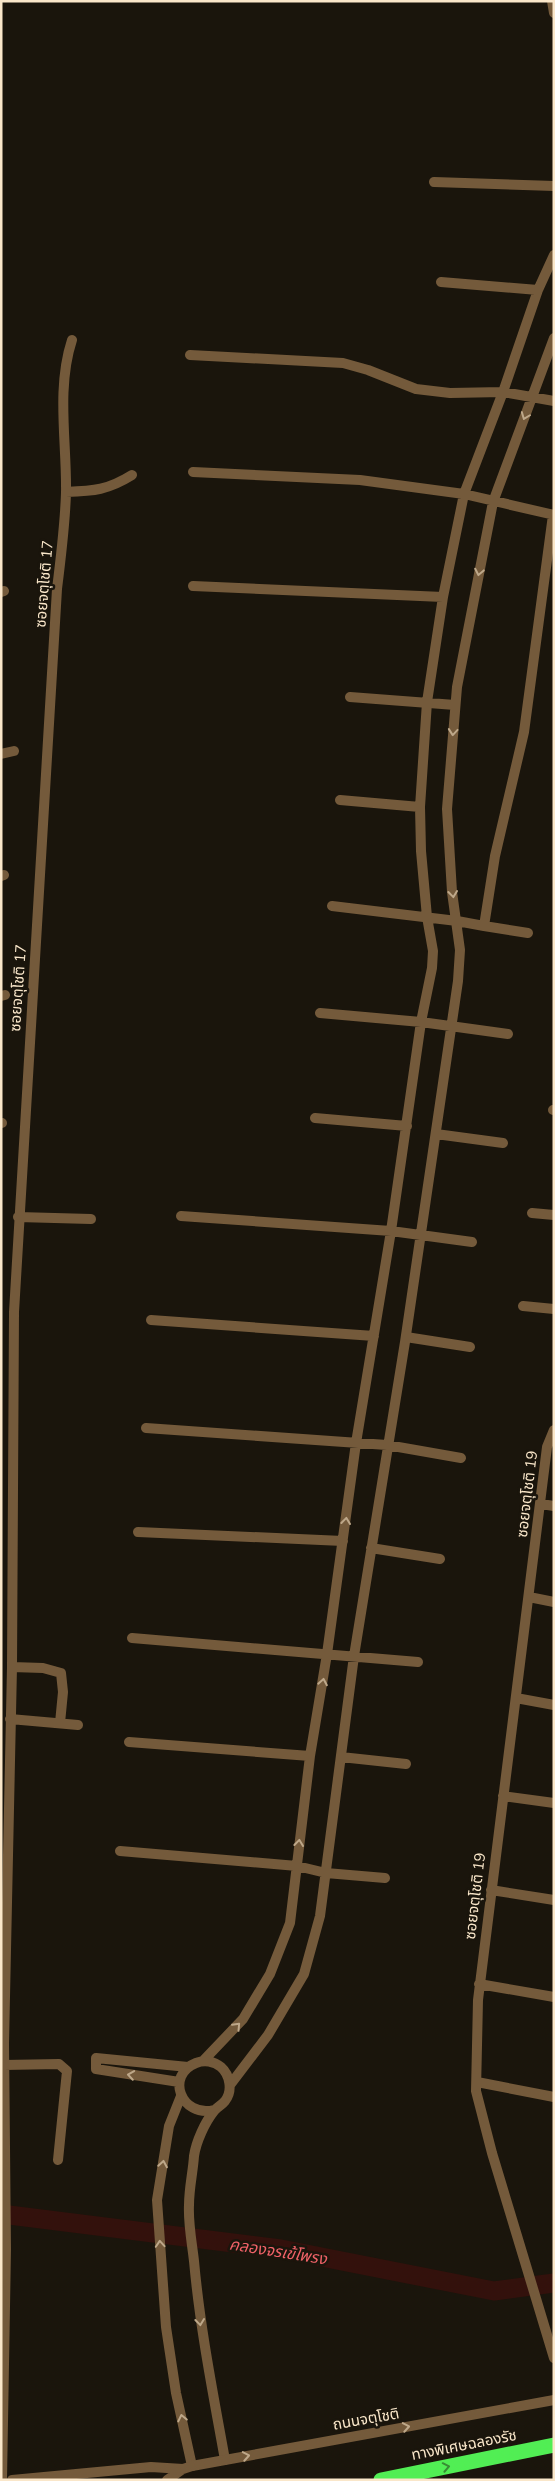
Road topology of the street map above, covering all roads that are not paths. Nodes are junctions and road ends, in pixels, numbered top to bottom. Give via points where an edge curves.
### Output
1 (552, 1) edge
2 (554, 13) edge
3 (434, 182) dead end
4 (554, 186) edge
5 (554, 255) edge
6 (441, 282) dead end
7 (538, 290) junction
8 (554, 338) edge
9 (72, 340) dead end
10 (190, 354) dead end
11 (503, 392) junction
12 (533, 396) junction
13 (554, 401) edge
14 (193, 472) dead end
15 (132, 475) dead end
16 (66, 492) junction
17 (464, 494) junction
18 (493, 502) junction
19 (553, 515) edge
20 (192, 586) dead end
21 (442, 597) junction
22 (350, 697) dead end
23 (427, 702) junction
24 (456, 705) junction
25 (14, 751) dead end
26 (1, 754) edge
27 (340, 800) dead end
28 (420, 807) junction
29 (332, 906) dead end
30 (427, 917) junction
31 (457, 921) junction
32 (484, 926) junction
33 (528, 933) dead end
34 (320, 1013) dead end
35 (421, 1022) junction
36 (451, 1026) junction
37 (508, 1034) dead end
38 (315, 1118) dead end
39 (407, 1126) junction
40 (436, 1134) junction
41 (503, 1143) dead end
42 (532, 1213) dead end
43 (554, 1215) edge
44 (181, 1216) dead end
45 (18, 1217) junction
46 (91, 1219) dead end
47 (391, 1231) junction
48 (421, 1234) junction
49 (472, 1242) dead end
50 (523, 1306) dead end
51 (554, 1309) edge
52 (151, 1320) dead end
53 (374, 1336) junction
54 (406, 1337) junction
55 (470, 1347) dead end
56 (146, 1428) dead end
57 (554, 1430) edge
58 (356, 1442) junction
59 (387, 1445) junction
60 (461, 1458) dead end
61 (541, 1504) junction
62 (554, 1506) edge
63 (138, 1532) dead end
64 (343, 1541) junction
65 (371, 1548) junction
66 (440, 1559) dead end
67 (529, 1598) junction
68 (554, 1602) edge
69 (132, 1638) dead end
70 (327, 1654) junction
71 (354, 1656) junction
72 (418, 1662) dead end
73 (12, 1667) junction
74 (516, 1698) junction
75 (554, 1704) edge
76 (10, 1719) junction
77 (60, 1723) junction
78 (78, 1725) dead end
79 (129, 1742) dead end
80 (310, 1756) junction
81 (342, 1757) junction
82 (406, 1764) dead end
83 (504, 1796) junction
84 (554, 1804) edge
85 (120, 1851) dead end
86 (297, 1866) junction
87 (326, 1872) junction
88 (386, 1878) dead end
89 (491, 1890) junction
90 (554, 1900) edge
91 (479, 1984) junction
92 (554, 1997) edge
93 (203, 2061) junction
94 (4, 2065) junction
95 (188, 2067) junction
96 (180, 2082) junction
97 (476, 2082) junction
98 (230, 2085) junction
99 (182, 2096) junction
100 (554, 2097) edge
101 (214, 2110) junction
102 (58, 2160) dead end
103 (554, 2358) edge
104 (554, 2400) edge
105 (554, 2438) edge
106 (554, 2445) edge
107 (524, 2451) junction
108 (226, 2460) junction
109 (188, 2467) junction
110 (2, 2480) edge
111 (12, 2480) edge
112 (167, 2480) edge
113 (381, 2480) edge

1 - 2 street
3 - 4 street
5 - 7 street
6 - 7 street
7 - 11 street
8 - 12 street
9 - 16 street, ซอยจตุโชติ 17 via 63,402
10 - 11 street via 343,363 416,389 450,393
11 - 12 street
11 - 17 street
12 - 13 street
12 -> 18 street
14 - 17 street via 360,480
15 - 16 street via 98,491
16 - 45 street, ซอยจตุโชติ 17 via 57,589
17 - 18 street
17 - 21 street
18 - 19 street
18 -> 24 street
19 - 32 street via 524,732 495,856
20 - 21 street
21 - 23 street
22 - 23 street
23 - 24 street
23 - 28 street
24 -> 31 street via 447,809
25 - 26 street
27 - 28 street
28 - 30 street
29 - 30 street
30 - 31 street
30 - 35 street via 432,968
31 - 32 street
31 - 36 street via 460,950
32 - 33 street
34 - 35 street
35 - 36 street
35 - 39 street
36 - 37 street
36 - 40 street
38 - 39 street
39 - 47 street
40 - 41 street
40 - 48 street
42 - 43 street
44 - 47 street
45 - 46 street
45 - 73 street, ซอยจตุโชติ 17 via 14,1312
47 - 48 street
47 - 53 street
48 - 49 street
48 - 54 street
50 - 51 street
52 - 53 street
53 - 58 street
54 - 55 street
54 - 59 street
56 - 58 street
57 - 61 street, ซอยจตุโชติ 19 via 548,1446
58 - 59 street
64 -> 58 street
59 - 60 street
59 - 65 street
61 - 62 street
61 - 67 street, ซอยจตุโชติ 19
63 - 64 street
64 - 70 street
65 - 66 street
65 - 71 street
67 - 68 street
67 - 74 street, ซอยจตุโชติ 19
69 - 70 street
70 - 71 street
80 -> 70 street
71 - 72 street
71 - 81 street
73 - 76 street, ซอยจตุโชติ 17
73 - 77 street via 43,1668 61,1673
74 - 75 street
74 - 83 street, ซอยจตุโชติ 19
76 - 77 street
76 - 94 street, ซอยจตุโชติ 17
77 - 78 street
79 - 80 street
86 -> 80 street
81 - 82 street
81 - 87 street
83 - 84 street
83 - 89 street, ซอยจตุโชติ 19
85 - 86 street
86 - 87 street
93 -> 86 street via 244,2019 270,1974 290,1923
87 - 88 street
87 - 98 street via 320,1916 304,1974 268,2035
89 - 90 street
89 - 91 street, ซอยจตุโชติ 19
91 - 92 street
91 - 97 street, ซอยจตุโชติ 19
93 - 95 street
93 - 98 street via 218,2065
94 - 102 street via 59,2064 67,2071
94 - 110 street, ซอยจตุโชติ 17 via 6,2249
95 - 96 street
96 -> 95 street via 96,2069 96,2058
96 - 99 street
97 - 100 street
97 - 103 street, ซอยจตุโชติ 19 via 492,2153
98 - 101 street via 226,2100
99 - 101 street via 191,2108 207,2112
109 -> 99 street via 166,2327 157,2200 169,2126
101 -> 108 street via 195,2148 189,2205 202,2338
108 -> 104 street, ถนนจตุโชติ
105 - 107 highway
106 - 107 highway, ทางพิเศษฉลองรัช
113 -> 107 highway, ทางพิเศษฉลองรัช
108 - 109 street, ถนนจตุโชติ
109 - 111 street, ถนนจตุโชติ via 151,2467
109 - 112 street, ถนนจตุโชติ

